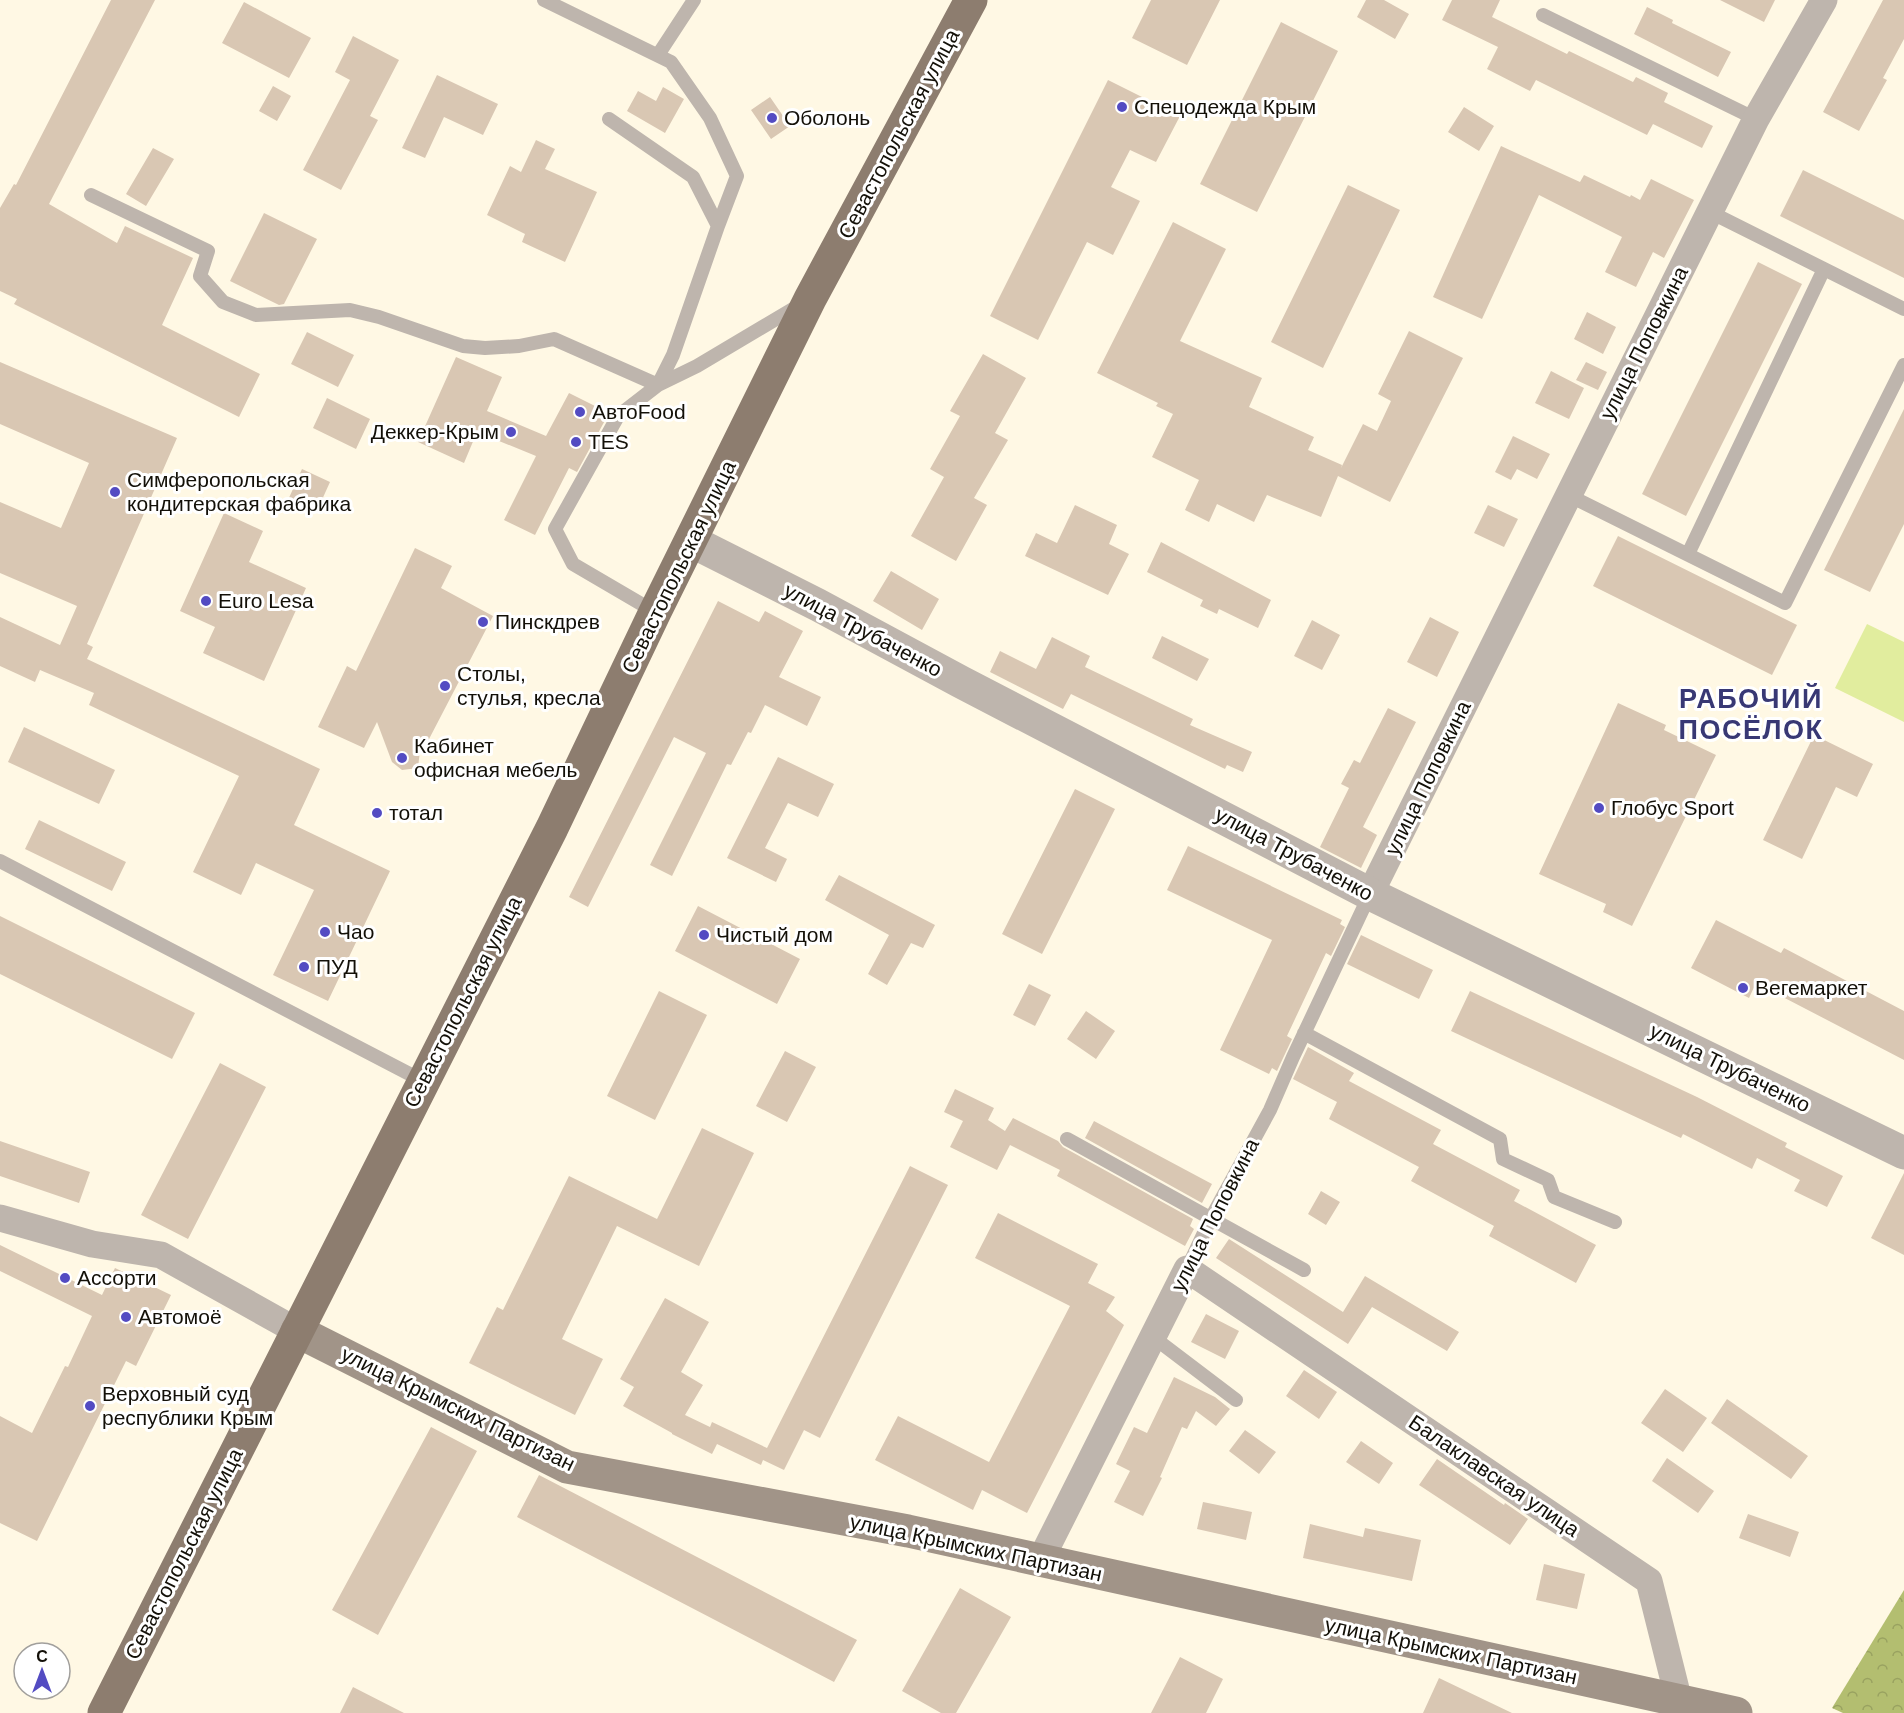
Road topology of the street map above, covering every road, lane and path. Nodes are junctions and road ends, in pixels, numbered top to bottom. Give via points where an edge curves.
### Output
1 (544, 0) edge
2 (694, 0) edge
3 (971, 0) edge
4 (1824, 0) edge
5 (1543, 15) dead end
6 (658, 55) junction
7 (609, 119) dead end
8 (1756, 119) junction
9 (91, 195) dead end
10 (1710, 212) junction
11 (718, 226) junction
12 (1824, 269) junction
13 (810, 299) junction
14 (1904, 309) edge
15 (1904, 365) edge
16 (658, 385) junction
17 (1568, 495) junction
18 (691, 542) junction
19 (1688, 554) junction
20 (655, 612) junction
21 (0, 861) edge
22 (1370, 894) junction
23 (1304, 1033) junction
24 (423, 1082) junction
25 (1067, 1139) dead end
26 (1904, 1153) edge
27 (0, 1218) edge
28 (1211, 1218) junction
29 (1615, 1222) dead end
30 (1187, 1269) junction
31 (1304, 1270) dead end
32 (297, 1330) junction
33 (1153, 1337) junction
34 (1236, 1400) dead end
35 (1040, 1561) junction
36 (1679, 1701) junction
37 (104, 1713) edge
38 (1736, 1713) edge

1 - 6 lane
2 - 6 lane
3 - 13 main road, Севастопольская улица
4 - 8 street, улица Поповкина
5 - 8 lane
6 - 11 lane via 670,62 710,118 737,176
7 - 11 lane via 693,177
8 - 10 street, улица Поповкина
9 - 16 lane via 208,250 200,276 223,302 256,315 350,310 463,345 485,348 554,339
10 - 12 lane
10 - 17 street, улица Поповкина
11 - 16 lane via 673,355
12 - 14 lane
12 - 19 lane
13 - 16 lane
13 - 18 main road, Севастопольская улица
15 - 19 lane via 1785,603
16 - 20 lane via 618,416 555,529 573,564
17 - 19 lane
17 - 22 street, улица Поповкина
18 - 20 main road, Севастопольская улица
18 - 22 street, улица Трубаченко
20 - 24 main road, Севастопольская улица
21 - 24 lane
22 - 23 lane, улица Поповкина
22 - 26 street, улица Трубаченко
23 - 28 lane, улица Поповкина via 1270,1110
23 - 29 lane via 1500,1139 1503,1159 1548,1180 1554,1197
24 - 32 main road, Севастопольская улица
25 - 28 lane
27 - 32 street via 92,1244 161,1255
28 - 30 lane, улица Поповкина
28 - 31 lane
30 - 33 street, улица Поповкина
30 - 36 street, Балаклавская улица via 1649,1581
32 - 35 main road, улица Крымских Партизан via 567,1467 908,1531
32 - 37 main road, Севастопольская улица
33 - 34 lane
33 - 35 street, улица Поповкина
35 - 36 main road, улица Крымских Партизан
36 - 38 main road

